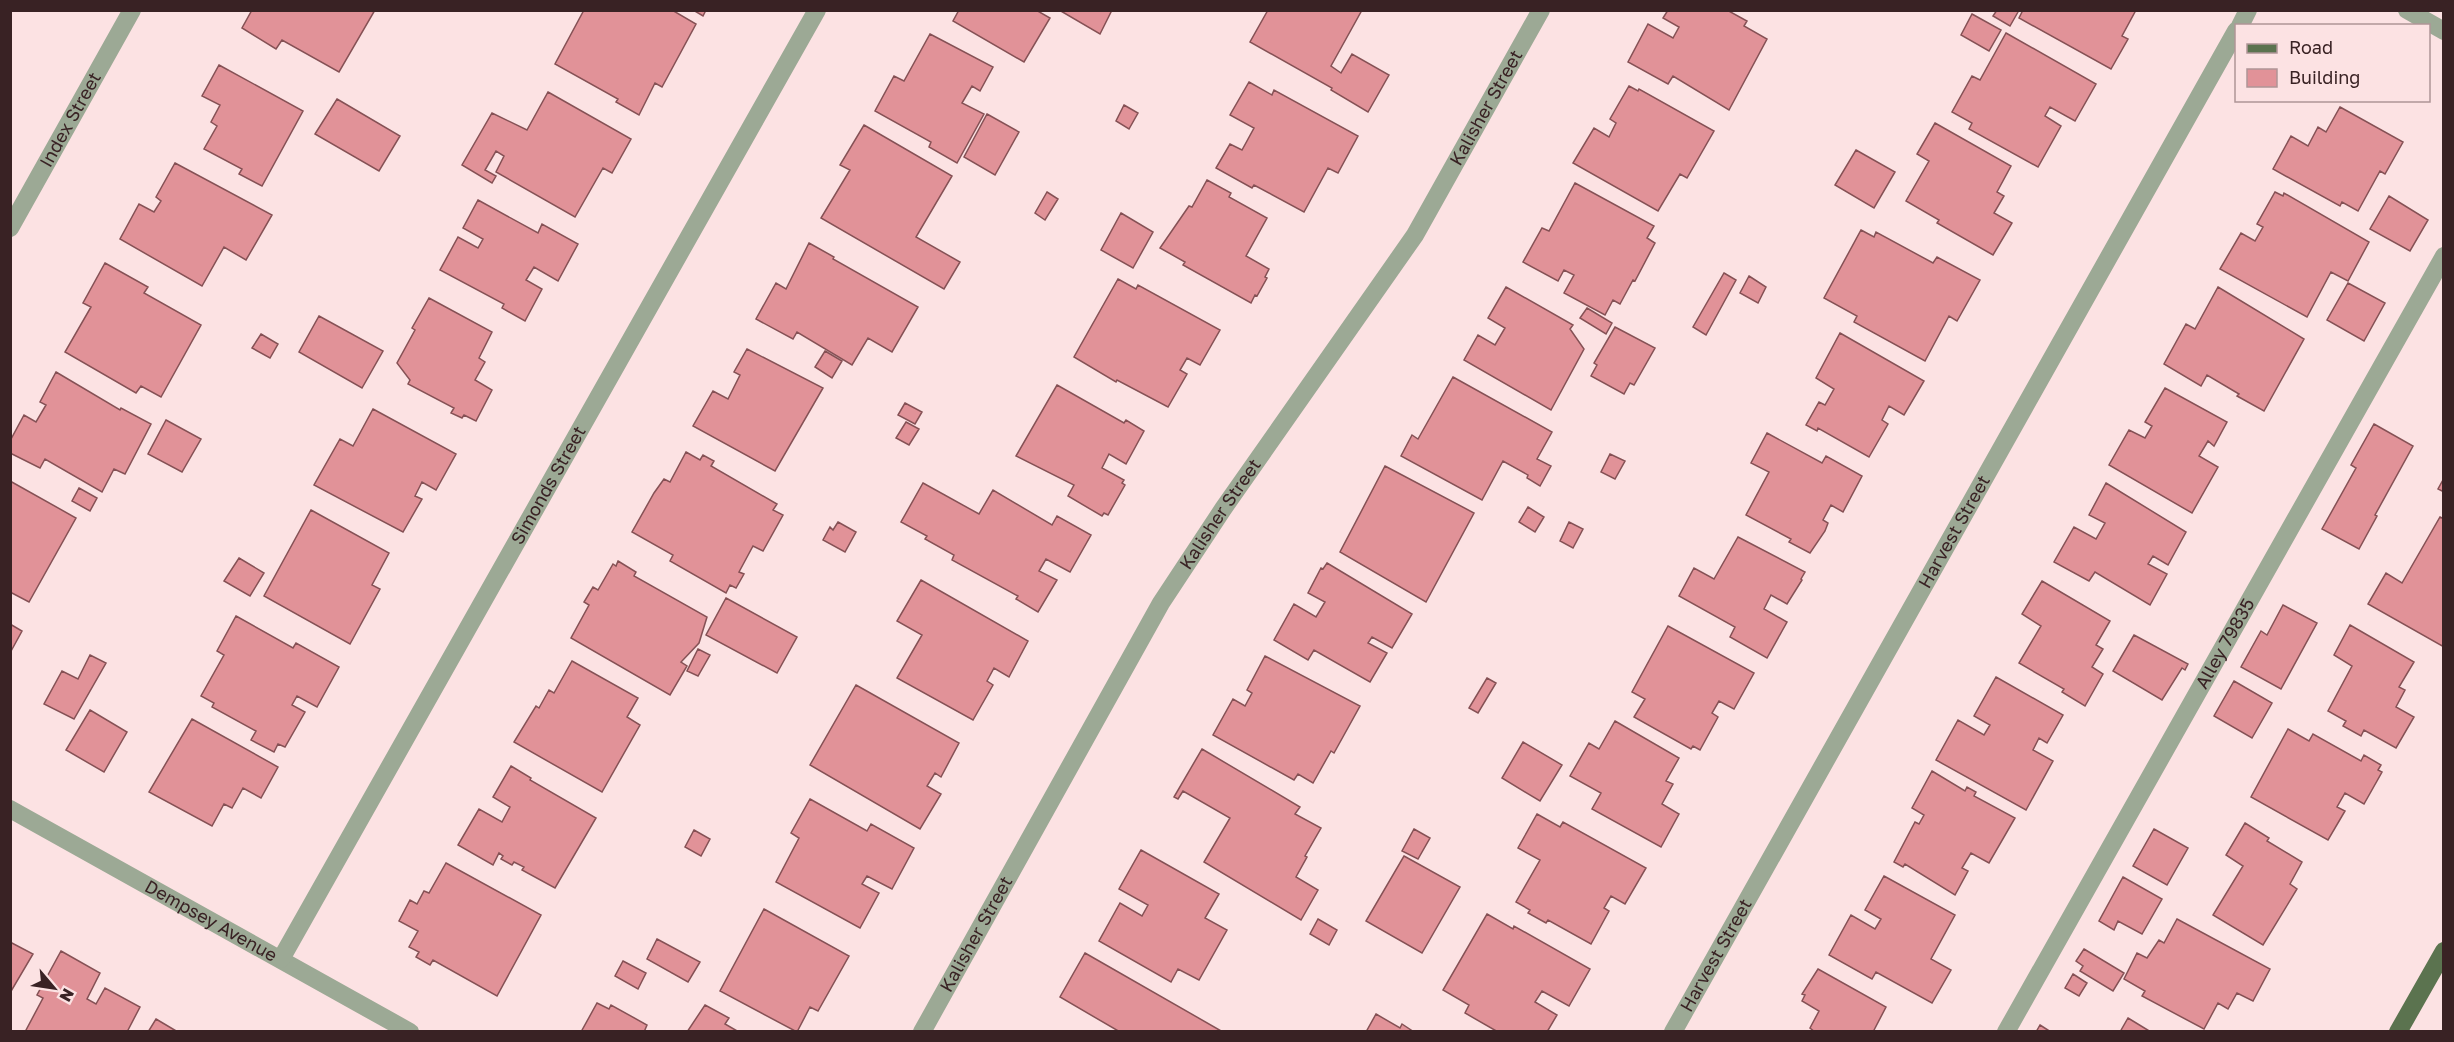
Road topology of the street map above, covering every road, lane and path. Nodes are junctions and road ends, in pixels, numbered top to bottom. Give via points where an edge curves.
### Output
1 (132, 10) edge
2 (817, 10) edge
3 (1541, 10) edge
4 (2248, 10) edge
5 (2407, 10) edge
6 (2241, 24) edge
7 (2444, 31) edge
8 (2235, 33) edge
9 (10, 228) edge
10 (2444, 256) edge
11 (10, 809) edge
12 (2444, 951) edge
13 (281, 959) junction
14 (410, 1032) edge
15 (922, 1032) edge
16 (1673, 1032) edge
17 (2006, 1032) edge
18 (2398, 1032) edge

1 - 9 street, Index Street
2 - 13 street, Simonds Street
3 - 15 street, Kalisher Street via 1415,234 1161,603
4 - 6 street
5 - 7 street
8 - 16 street, Harvest Street
10 - 17 street, Alley 79835
11 - 13 street, Dempsey Avenue
12 - 18 main road
13 - 14 street, Dempsey Avenue

